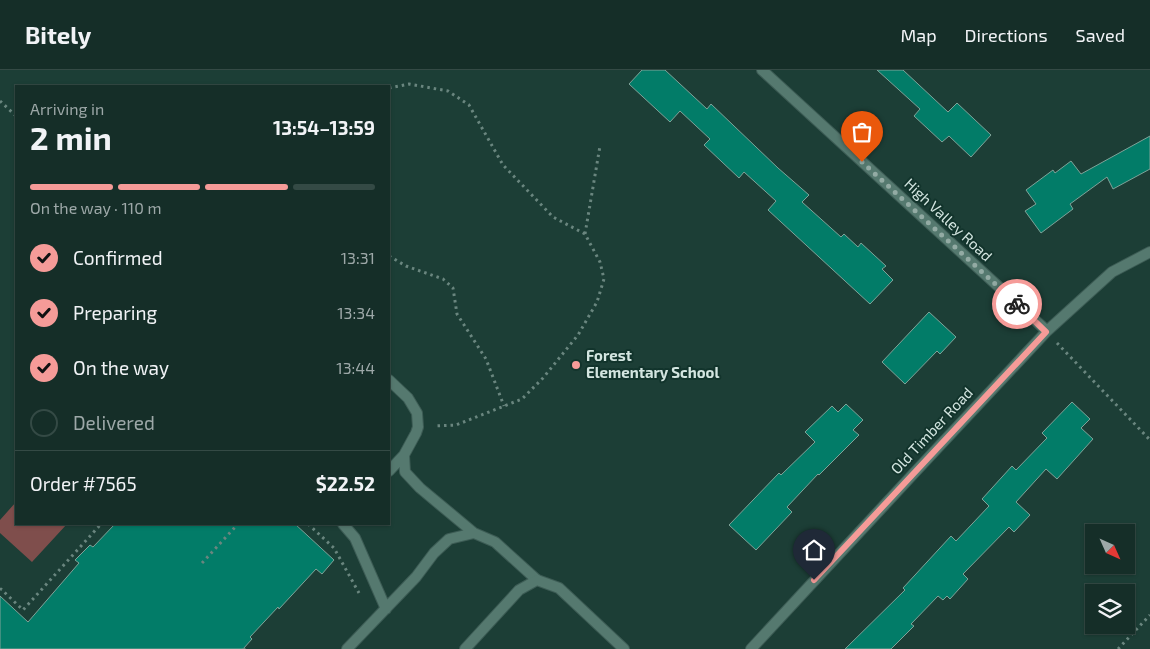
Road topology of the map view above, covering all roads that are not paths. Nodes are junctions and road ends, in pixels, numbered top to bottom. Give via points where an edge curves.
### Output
1 (762, 70) edge
2 (1150, 252) edge
3 (1046, 332) junction
4 (390, 381) edge
5 (404, 455) junction
6 (390, 470) edge
7 (345, 525) edge
8 (474, 533) junction
9 (536, 580) junction
10 (386, 608) junction
11 (347, 649) edge
12 (465, 649) edge
13 (624, 649) edge
14 (751, 649) edge

1 - 3 street, High Valley Road
2 - 3 street, Old Timber Road via 1112,272
3 - 14 street, Old Timber Road
4 - 5 street via 408,398 417,413 418,427
5 - 6 street
5 - 8 street via 405,472
7 - 10 street via 355,538
8 - 9 street via 495,542
8 - 10 street via 449,539
9 - 12 street via 519,590
9 - 13 street via 559,588
10 - 11 street

